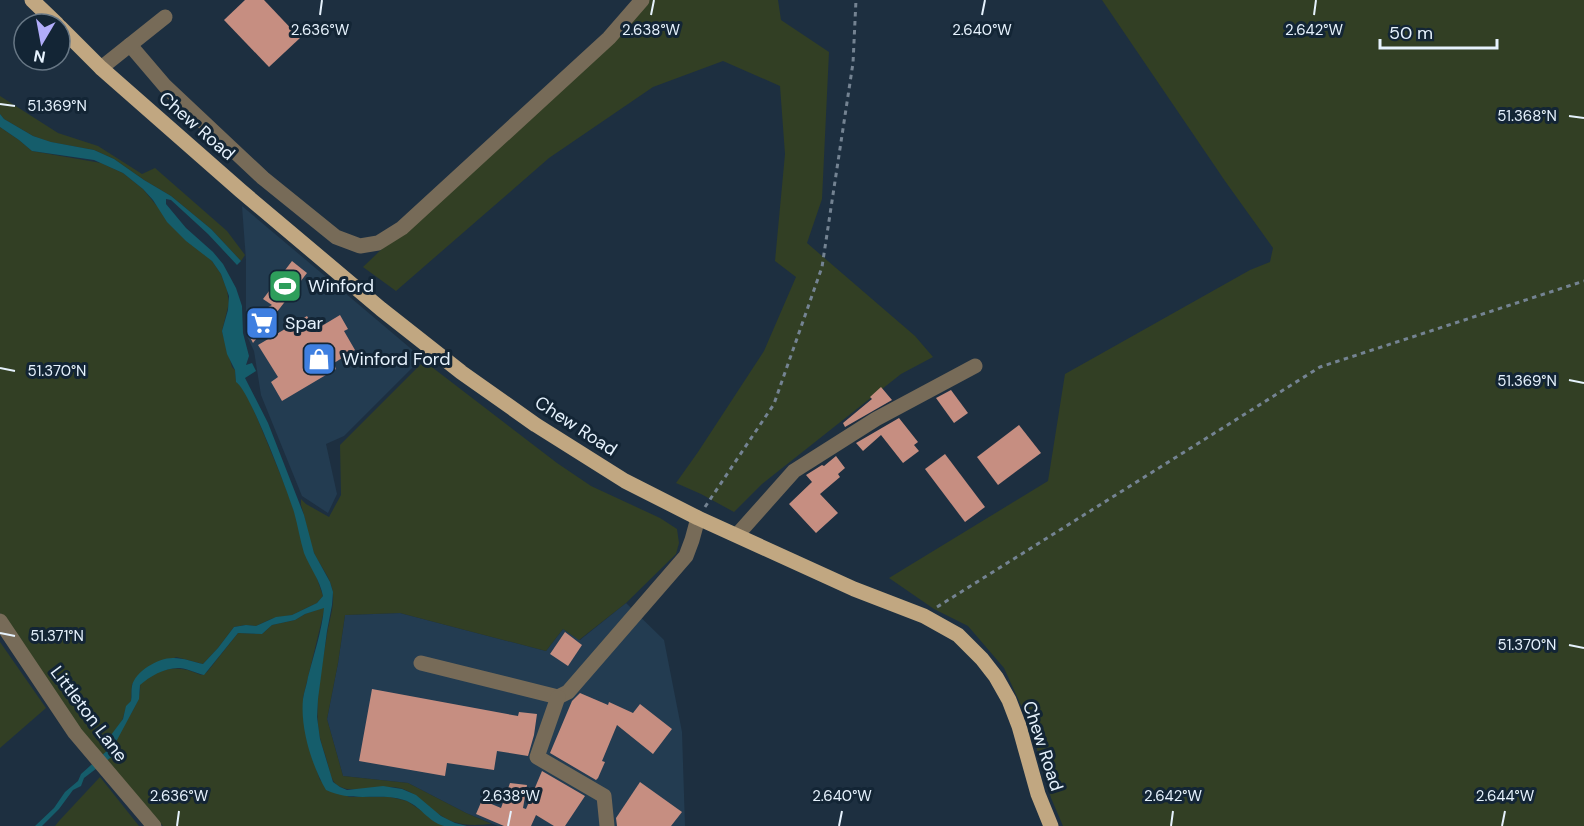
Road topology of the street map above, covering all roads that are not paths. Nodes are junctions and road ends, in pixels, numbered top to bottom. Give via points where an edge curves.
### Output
1 (32, 0) edge
2 (642, 0) edge
3 (44, 12) edge
4 (165, 17) dead end
5 (72, 39) edge
6 (130, 45) junction
7 (101, 68) junction
8 (975, 366) dead end
9 (698, 518) junction
10 (737, 535) junction
11 (0, 621) edge
12 (421, 663) dead end
13 (558, 697) junction
14 (154, 826) edge
15 (607, 826) edge
16 (1051, 826) edge

1 - 3 main road
2 - 6 street via 609,38 402,228 378,243 360,246 336,237 263,177 165,86
4 - 6 street
5 - 7 main road, Chew Road
6 - 7 street
7 - 9 main road, Chew Road via 419,340 576,451
8 - 10 street via 794,471
9 - 10 main road, Chew Road
9 - 13 street via 686,556 568,692
10 - 16 main road, Chew Road via 854,589 924,616 958,635 982,659 1009,700
11 - 14 street, Littleton Lane via 75,733
12 - 13 street
13 - 15 street via 537,757 604,796

